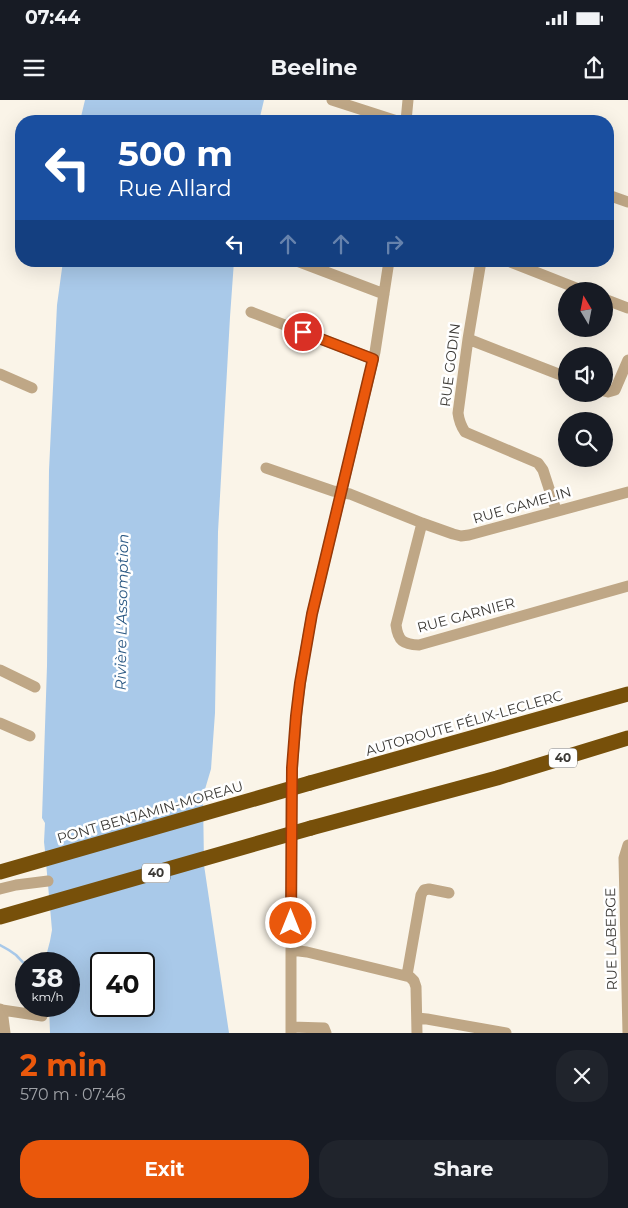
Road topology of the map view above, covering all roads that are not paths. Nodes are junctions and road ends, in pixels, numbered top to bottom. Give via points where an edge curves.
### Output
1 (408, 100) edge
2 (339, 101) edge
3 (380, 115) edge
4 (407, 115) edge
5 (614, 197) edge
6 (628, 202) edge
7 (314, 267) edge
8 (388, 267) edge
9 (479, 267) edge
10 (523, 267) edge
11 (561, 282) edge
12 (384, 294) junction
13 (613, 302) edge
14 (628, 308) edge
15 (251, 312) dead end
16 (468, 339) junction
17 (373, 359) junction
18 (628, 360) edge
19 (0, 374) edge
20 (558, 374) edge
21 (32, 388) dead end
22 (613, 391) edge
23 (266, 468) dead end
24 (628, 492) edge
25 (341, 493) junction
26 (556, 510) junction
27 (422, 523) junction
28 (628, 586) edge
29 (0, 670) edge
30 (36, 688) dead end
31 (628, 688) edge
32 (628, 694) edge
33 (543, 717) junction
34 (0, 722) edge
35 (30, 736) dead end
36 (628, 738) edge
37 (628, 748) edge
38 (498, 778) junction
39 (310, 783) joint
40 (628, 845) edge
41 (0, 872) edge
42 (48, 881) dead end
43 (0, 889) edge
44 (449, 893) dead end
45 (0, 917) edge
46 (291, 950) junction
47 (406, 975) junction
48 (1, 1010) edge
49 (15, 1012) edge
50 (417, 1018) junction
51 (291, 1030) edge
52 (628, 1032) edge
53 (5, 1033) edge
54 (326, 1033) edge
55 (417, 1033) edge
56 (506, 1033) edge

1 - 4 street
2 - 3 street
5 - 6 street
7 - 12 street
8 - 12 street
9 - 16 street, RUE GODIN
10 - 11 street
12 - 17 street
13 - 14 street
15 - 17 street
16 - 20 street
16 - 26 street, RUE GODIN via 458,413 461,426 466,432 538,463
17 - 25 street
18 - 22 street
19 - 21 street
23 - 25 street, RUE GAMELIN
24 - 26 street, RUE GAMELIN
25 - 27 street, RUE GAMELIN
25 - 46 street via 312,614 296,716 291,793
26 - 27 street, RUE GAMELIN via 469,536
27 - 28 street, RUE GARNIER via 396,625 401,640 408,644 418,645
29 - 30 street
31 - 33 highway
32 - 33 highway, AUTOROUTE FÉLIX-LECLERC
33 - 39 highway, AUTOROUTE FÉLIX-LECLERC
34 - 35 street
36 - 38 highway, 40
37 - 38 highway
38 - 45 highway, 40, bridge
39 - 41 highway, PONT BENJAMIN-MOREAU, bridge
40 - 52 street, RUE LABERGE via 624,858
42 - 43 street
44 - 47 street via 429,888 421,895
46 - 47 street
46 - 51 street
47 - 50 street via 412,978 416,987
48 - 49 street
48 - 53 street
50 - 55 street
50 - 56 street
51 - 54 street via 324,1028

